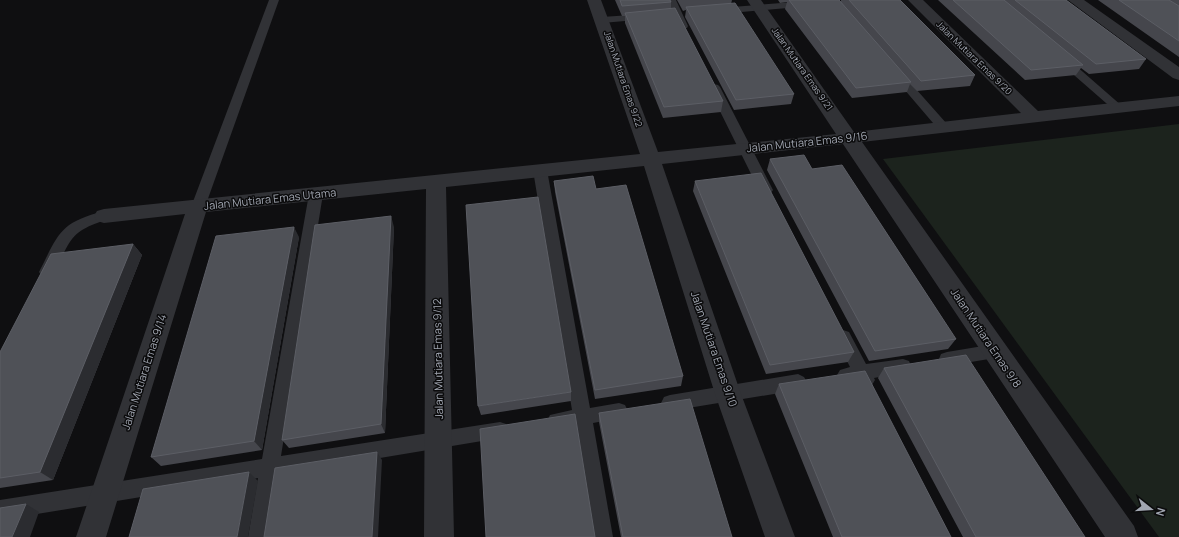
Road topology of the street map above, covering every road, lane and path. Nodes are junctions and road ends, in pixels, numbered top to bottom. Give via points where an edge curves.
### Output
1 (274, 0) edge
2 (594, 0) edge
3 (671, 0) edge
4 (915, 0) edge
5 (1075, 0) edge
6 (819, 3) edge
7 (757, 4) edge
8 (707, 12) edge
9 (655, 16) edge
10 (602, 20) junction
11 (688, 35) edge
12 (1052, 51) edge
13 (891, 67) edge
14 (1179, 75) edge
15 (709, 78) edge
16 (1179, 101) edge
17 (1118, 108) junction
18 (1034, 116) junction
19 (943, 127) junction
20 (849, 138) junction
21 (744, 148) junction
22 (651, 159) junction
23 (540, 170) junction
24 (436, 182) junction
25 (316, 194) junction
26 (774, 204) edge
27 (198, 206) junction
28 (104, 216) joint
29 (41, 284) edge
30 (836, 323) edge
31 (995, 351) junction
32 (862, 372) junction
33 (872, 393) edge
34 (728, 394) junction
35 (582, 417) junction
36 (537, 424) edge
37 (514, 428) edge
38 (439, 440) junction
39 (269, 467) junction
40 (105, 493) junction
41 (0, 510) edge
42 (90, 537) edge
43 (258, 537) edge
44 (439, 537) edge
45 (603, 537) edge
46 (780, 537) edge
47 (1123, 537) edge

1 - 27 lane
2 - 10 street, Jalan Mutiara Emas 9/22
3 - 11 lane
4 - 18 street, Jalan Mutiara Emas 9/20
5 - 14 street
6 - 7 lane
7 - 8 lane
7 - 20 street, Jalan Mutiara Emas 9/21
9 - 10 lane
10 - 22 street, Jalan Mutiara Emas 9/22
12 - 17 lane
13 - 19 lane
15 - 21 lane
16 - 17 street, Jalan Mutiara Emas 9/16
17 - 18 street, Jalan Mutiara Emas 9/16
18 - 19 street, Jalan Mutiara Emas 9/16
19 - 20 street, Jalan Mutiara Emas 9/16
20 - 21 street, Jalan Mutiara Emas 9/16
20 - 31 street, Jalan Mutiara Emas 9/8
21 - 22 street, Jalan Mutiara Emas 9/16
21 - 26 lane
22 - 23 street, Jalan Mutiara Emas 9/16
22 - 34 street, Jalan Mutiara Emas 9/10
23 - 24 street, Jalan Mutiara Emas 9/16
23 - 35 lane
24 - 25 street, Jalan Mutiara Emas Utama
24 - 38 street, Jalan Mutiara Emas 9/12
25 - 27 street, Jalan Mutiara Emas Utama
25 - 39 lane
27 - 28 street, Jalan Mutiara Emas Utama
27 - 40 street, Jalan Mutiara Emas 9/14
28 - 29 lane via 85,220 70,229
30 - 32 lane
31 - 32 lane
31 - 47 street, Jalan Mutiara Emas 9/8
32 - 33 lane
32 - 34 lane
34 - 35 lane
34 - 46 street, Jalan Mutiara Emas 9/10
35 - 36 lane
35 - 45 lane
37 - 38 lane
38 - 39 lane
38 - 44 street, Jalan Mutiara Emas 9/12
39 - 40 lane
39 - 43 lane
40 - 41 lane
40 - 42 street, Jalan Mutiara Emas 9/14

